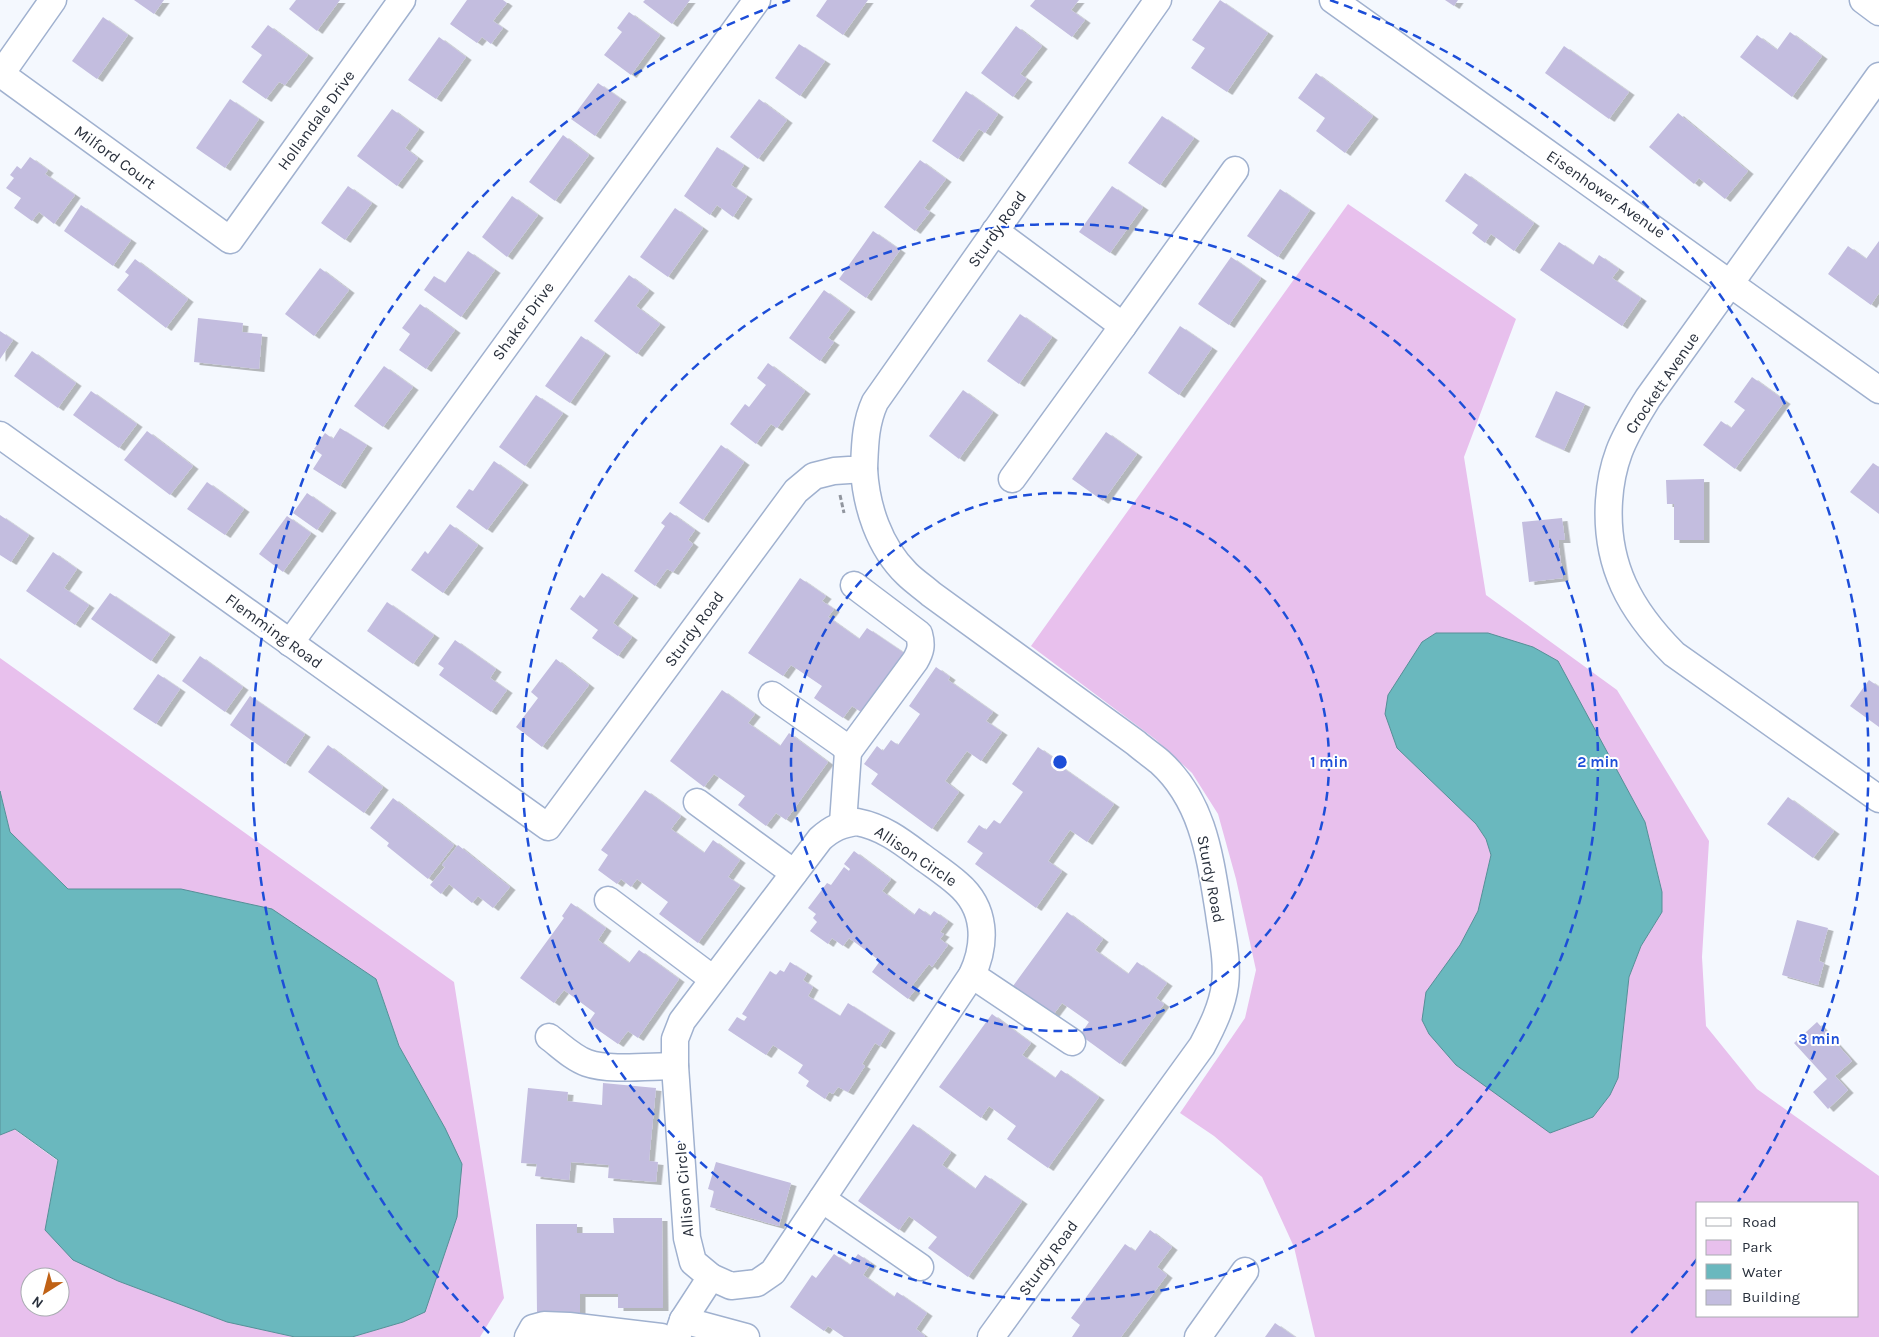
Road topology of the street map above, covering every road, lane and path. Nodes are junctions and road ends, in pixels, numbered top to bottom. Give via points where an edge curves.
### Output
1 (53, 0) edge
2 (402, 0) edge
3 (757, 0) edge
4 (1158, 0) edge
5 (1332, 0) edge
6 (1863, 0) edge
7 (1879, 12) edge
8 (0, 74) edge
9 (1879, 76) edge
10 (1235, 170) dead end
11 (995, 231) junction
12 (230, 240) joint
13 (1730, 283) junction
14 (1123, 326) junction
15 (1879, 390) edge
16 (0, 435) edge
17 (864, 468) junction
18 (838, 470) junction
19 (1012, 479) dead end
20 (846, 519) dead end
21 (854, 585) dead end
22 (290, 643) junction
23 (772, 695) dead end
24 (848, 752) junction
25 (1879, 799) edge
26 (697, 802) dead end
27 (843, 824) junction
28 (548, 828) joint
29 (794, 873) junction
30 (608, 900) dead end
31 (972, 975) junction
32 (713, 979) junction
33 (549, 1037) dead end
34 (1072, 1042) dead end
35 (675, 1066) junction
36 (822, 1199) junction
37 (920, 1267) dead end
38 (1245, 1271) dead end
39 (711, 1277) junction
40 (680, 1329) edge
41 (528, 1337) edge
42 (661, 1337) edge
43 (746, 1337) edge
44 (991, 1337) edge
45 (1198, 1337) edge

1 - 8 street
2 - 12 street, Hollandale Drive
3 - 22 street, Shaker Drive
4 - 11 street, Sturdy Road
5 - 13 street, Eisenhower Avenue
6 - 7 street
8 - 12 street, Milford Court
9 - 13 street, Crockett Avenue
10 - 14 street
11 - 14 street
11 - 17 street, Sturdy Road via 875,402 866,429
13 - 15 street, Eisenhower Avenue
13 - 25 street, Crockett Avenue via 1648,398 1618,454 1610,484 1608,517 1617,566 1636,608 1652,632 1674,654
14 - 19 street
16 - 22 street, Flemming Road
17 - 18 street, Sturdy Road
17 - 44 street, Sturdy Road via 873,520 887,548 905,572 930,594 1136,743 1161,763 1182,789 1199,819 1209,852 1225,953 1225,985 1216,1017 1202,1046
18 - 20 path via 840,500
18 - 28 street, Sturdy Road via 814,476 796,491
21 - 24 street via 919,634 922,644 916,661
22 - 28 street, Flemming Road
23 - 24 street
24 - 27 street
26 - 29 street
27 - 29 street, Allison Circle via 820,839
27 - 31 street, Allison Circle via 872,824 888,832 959,884 970,896 983,927 981,952
29 - 32 street, Allison Circle
30 - 32 street
31 - 34 street
31 - 36 street, Allison Circle
32 - 35 street, Allison Circle via 682,1021 676,1039
33 - 35 street via 586,1063 600,1066
35 - 39 street, Allison Circle via 687,1238 693,1262
36 - 37 street
36 - 39 street, Allison Circle via 773,1272 757,1283 731,1286
38 - 45 street
39 - 40 street
40 - 43 street
41 - 42 street via 533,1328 544,1325

